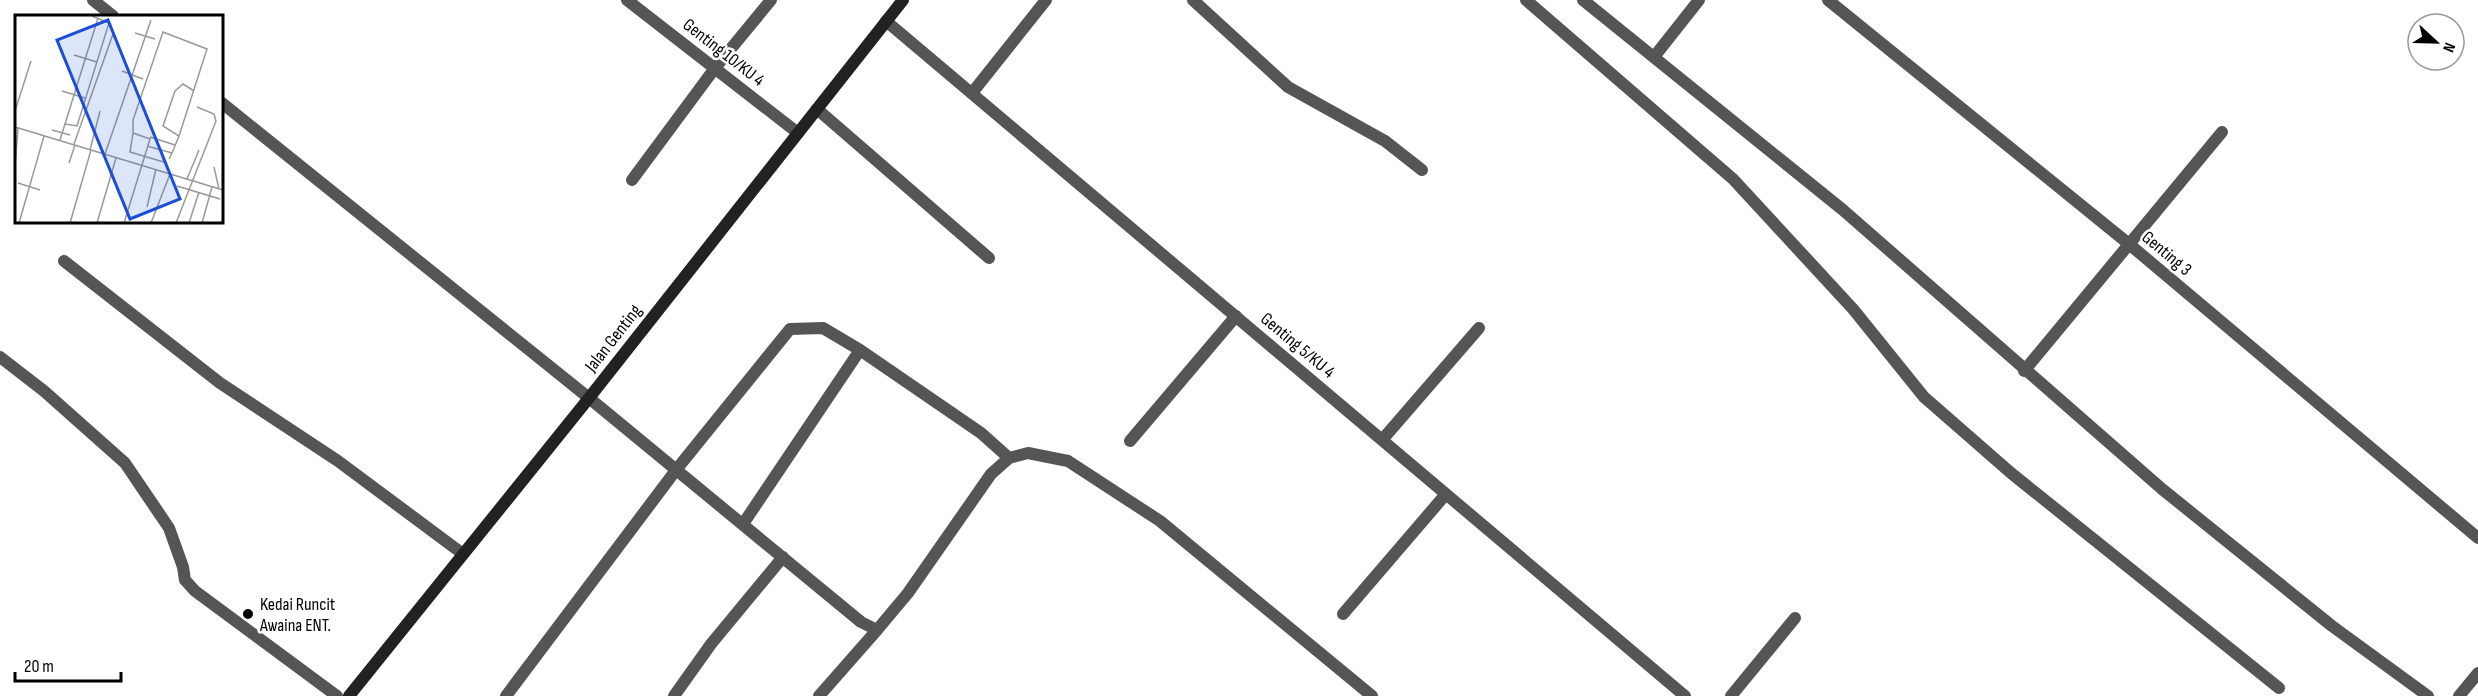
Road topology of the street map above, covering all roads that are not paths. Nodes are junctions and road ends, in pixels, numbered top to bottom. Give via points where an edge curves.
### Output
1 (93, 0) edge
2 (627, 0) edge
3 (771, 0) edge
4 (903, 0) edge
5 (1046, 0) edge
6 (1193, 0) edge
7 (1526, 0) edge
8 (1583, 0) edge
9 (1700, 0) edge
10 (1828, 0) edge
11 (112, 15) edge
12 (886, 21) junction
13 (1654, 57) junction
14 (715, 68) junction
15 (972, 93) junction
16 (224, 105) edge
17 (817, 109) junction
18 (2222, 132) dead end
19 (798, 133) junction
20 (1422, 170) dead end
21 (632, 180) dead end
22 (2129, 244) junction
23 (989, 258) dead end
24 (64, 261) dead end
25 (1236, 316) junction
26 (1479, 328) dead end
27 (860, 350) junction
28 (0, 357) edge
29 (2024, 370) junction
30 (589, 398) junction
31 (1382, 440) junction
32 (1130, 441) dead end
33 (1009, 458) junction
34 (676, 470) junction
35 (1446, 494) junction
36 (743, 524) junction
37 (2478, 538) edge
38 (463, 554) junction
39 (783, 557) junction
40 (1343, 614) dead end
41 (1795, 618) dead end
42 (877, 630) junction
43 (2478, 673) edge
44 (2279, 688) dead end
45 (337, 696) edge
46 (349, 696) edge
47 (506, 696) edge
48 (674, 696) edge
49 (819, 696) edge
50 (1372, 696) edge
51 (1685, 696) edge
52 (1731, 696) edge
53 (2428, 696) edge
54 (2459, 696) edge

1 - 11 street
2 - 14 street, Genting 10/KU 4
3 - 14 street
4 - 12 street, Jalan Genting
5 - 15 street
6 - 20 street via 1288,87 1385,141
7 - 44 street via 1733,179 1853,309 1924,397 2011,473
8 - 13 street
9 - 13 street
10 - 22 street, Genting 3
12 - 15 street, Genting 5/KU 4
12 - 17 street, Jalan Genting
13 - 29 street via 1843,210
14 - 19 street, Genting 10/KU 4
14 - 21 street
15 - 25 street, Genting 5/KU 4
16 - 30 street
17 - 19 street, Jalan Genting
17 - 23 street
18 - 22 street
19 - 30 street, Jalan Genting
22 - 29 street
22 - 37 street, Genting 3
24 - 38 street via 220,383 338,461
25 - 31 street, Genting 5/KU 4
25 - 32 street
26 - 31 street
27 - 33 street via 981,433
27 - 34 street via 823,328 790,329
27 - 36 street
28 - 45 street via 125,463 169,528 185,580 195,591
29 - 53 street via 2162,489 2332,626
30 - 34 street
30 - 38 street, Jalan Genting
31 - 35 street, Genting 5/KU 4
33 - 42 street via 992,474
33 - 50 street via 1028,453 1068,461 1160,521
34 - 36 street
34 - 47 street
35 - 40 street
35 - 51 street, Genting 5/KU 4
36 - 39 street
38 - 46 street, Jalan Genting
39 - 42 street via 861,622
39 - 48 street
41 - 52 street
42 - 49 street
43 - 54 street

